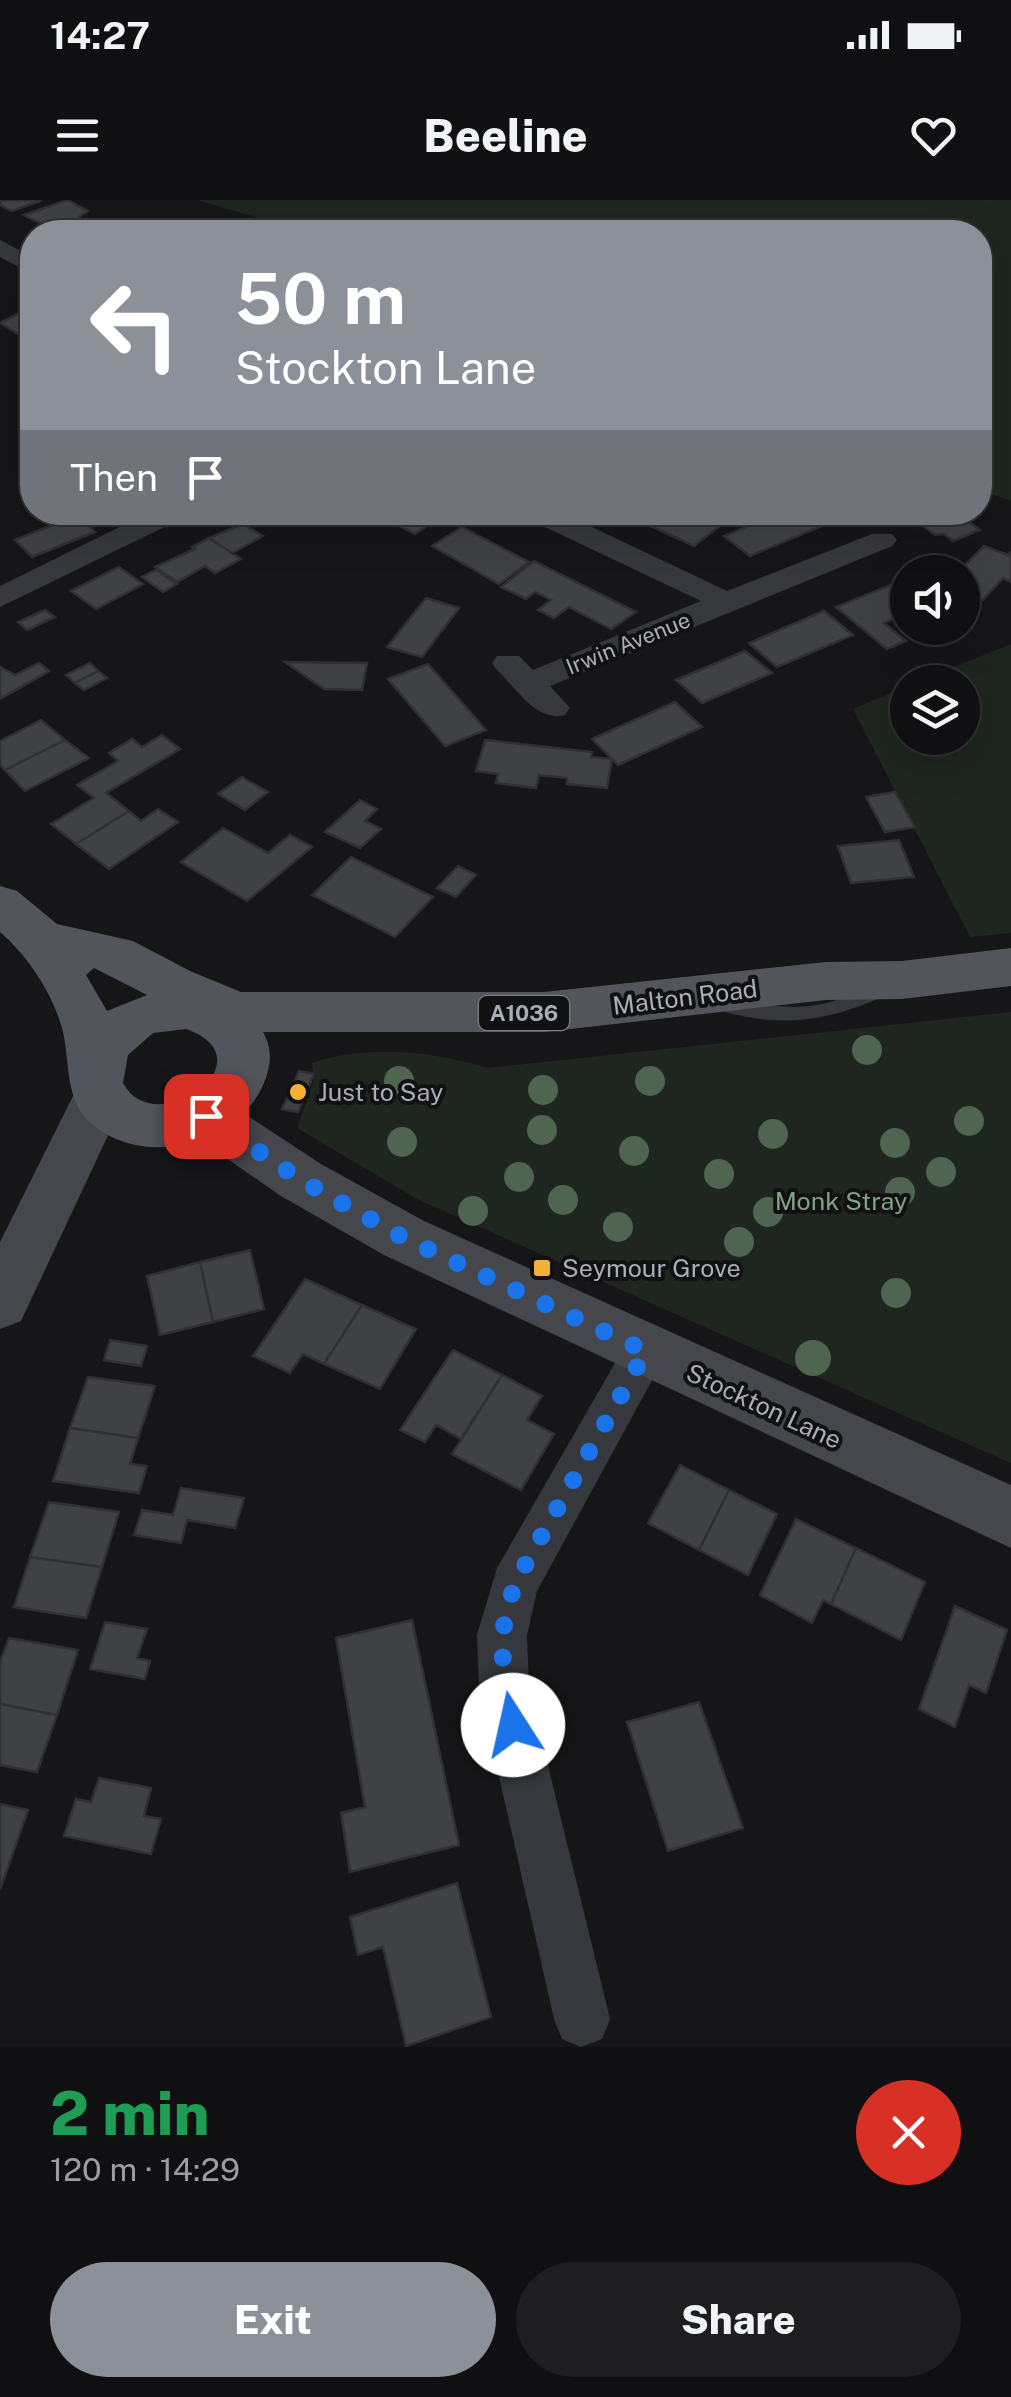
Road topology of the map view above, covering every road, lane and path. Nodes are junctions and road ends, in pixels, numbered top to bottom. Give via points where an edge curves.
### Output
1 (148, 525) edge
2 (563, 525) edge
3 (900, 555) edge
4 (0, 598) edge
5 (726, 602) junction
6 (554, 708) dead end
7 (0, 904) edge
8 (42, 940) junction
9 (1011, 968) edge
10 (214, 1025) junction
11 (98, 1079) junction
12 (178, 1121) junction
13 (58, 1188) junction
14 (0, 1303) edge
15 (646, 1351) junction
16 (1011, 1517) edge
17 (582, 2018) dead end

1 - 4 street
2 - 5 street, Irwin Avenue
3 - 5 street, Irwin Avenue via 870,532
5 - 6 street, Irwin Avenue via 518,673
7 - 8 main road
8 - 10 main road
8 - 10 main road via 115,954 192,993
8 - 11 main road via 86,1023
9 - 10 main road, Malton Road / A1036 via 544,1012 358,1015 290,1042
10 - 11 main road, A1036 via 118,1030 104,1044
10 - 12 main road via 234,1093
11 - 12 main road via 120,1116
11 - 13 street
12 - 13 street
12 - 15 street, Stockton Lane via 404,1238
13 - 14 street
15 - 16 street, Stockton Lane
15 - 17 street via 514,1585 502,1634 504,1688

